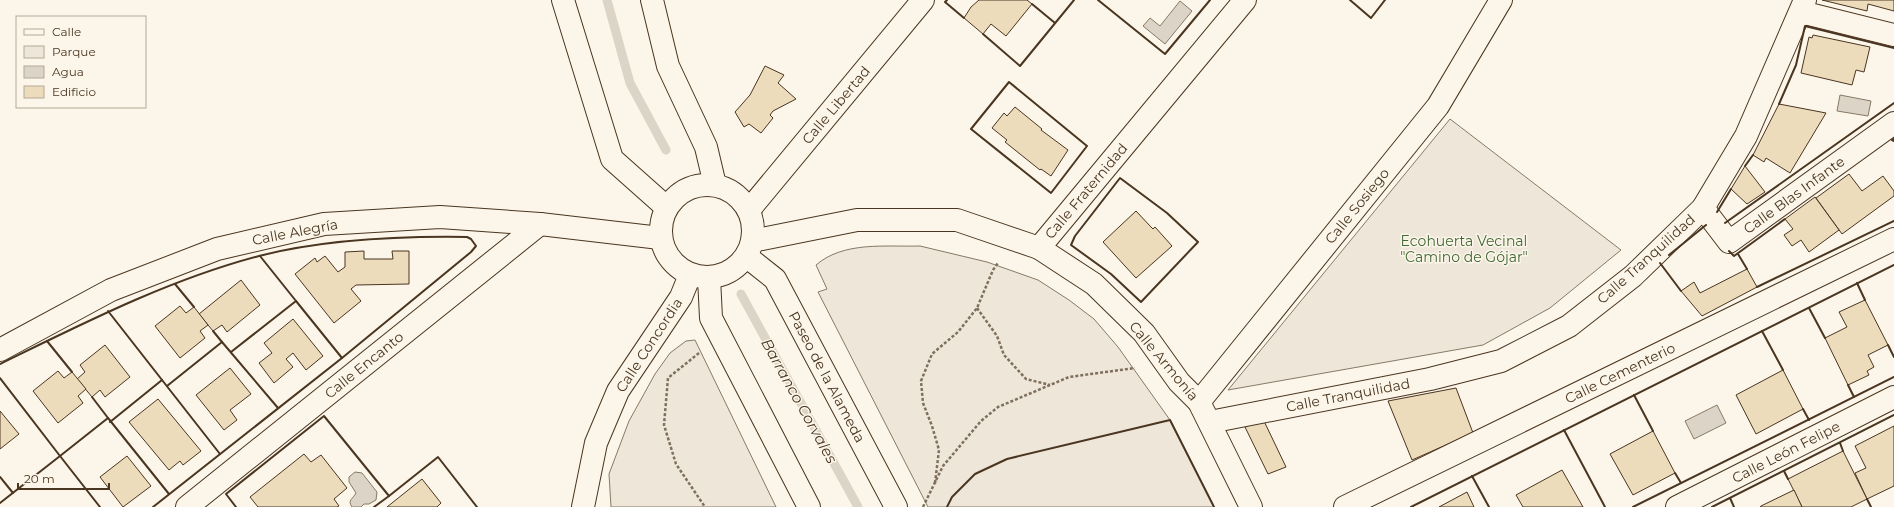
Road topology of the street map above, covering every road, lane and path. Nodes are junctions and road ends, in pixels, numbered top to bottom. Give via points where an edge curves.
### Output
1 (563, 0) edge
2 (652, 0) edge
3 (923, 0) edge
4 (1245, 0) edge
5 (1502, 0) edge
6 (1803, 6) edge
7 (1894, 35) edge
8 (1894, 123) edge
9 (715, 185) junction
10 (666, 207) junction
11 (1703, 208) junction
12 (749, 210) junction
13 (540, 224) junction
14 (660, 238) junction
15 (1894, 238) edge
16 (1015, 240) junction
17 (1039, 248) junction
18 (749, 249) junction
19 (700, 276) junction
20 (977, 308) junction
21 (720, 335) junction
22 (0, 350) edge
23 (1166, 364) junction
24 (1050, 385) junction
25 (1894, 398) edge
26 (1199, 402) junction
27 (1210, 422) junction
28 (935, 486) junction
29 (581, 505) edge
30 (187, 507) edge
31 (704, 507) edge
32 (809, 507) edge
33 (896, 507) edge
34 (923, 507) edge
35 (1251, 507) edge
36 (1345, 507) edge
37 (1677, 507) edge

1 - 10 street via 612,160
2 - 9 street via 668,66 706,147
3 - 12 street, Calle Libertad
4 - 17 street, Calle Fraternidad
5 - 26 street, Calle Sosiego via 1438,106
6 - 7 street
6 - 11 street, Calle Tranquilidad via 1746,136
8 - 11 street, Calle Blas Infante via 1729,242
9 - 10 street via 701,184 688,188
9 - 12 street via 729,190 740,198
10 - 14 street via 661,222
11 - 27 street, Calle Tranquilidad via 1633,276 1569,326 1501,361 1430,379
12 - 18 street via 753,225
13 - 14 street, Calle Alegría
13 - 22 street, Calle Alegría via 440,217 309,227 217,249 111,290
13 - 30 street, Calle Encanto
14 - 19 street via 670,261 679,269
15 - 36 street, Calle Cementerio
16 - 17 street, Calle Fraternidad
16 - 18 street, Calle Fraternidad via 957,220 857,220
16 - 20 path via 993,270
17 - 23 street, Calle Armonía via 1094,284 1144,333
18 - 19 street via 736,267 723,275
18 - 33 street, Paseo de la Alameda via 775,279
19 - 21 street via 711,318
19 - 29 street, Calle Concordia via 681,297 618,391 596,443
20 - 24 path via 997,336 1004,355 1026,379
20 - 28 path via 958,332 932,354 921,381 922,403 939,450
21 - 31 path via 668,378 664,425 676,464
21 - 32 street
23 - 24 path via 1069,377
23 - 26 street, Calle Armonía
24 - 28 path via 998,407 981,421 943,466
25 - 37 street, Calle León Felipe
26 - 27 street, Calle Armonía
27 - 35 street, Calle Armonía
28 - 34 path

